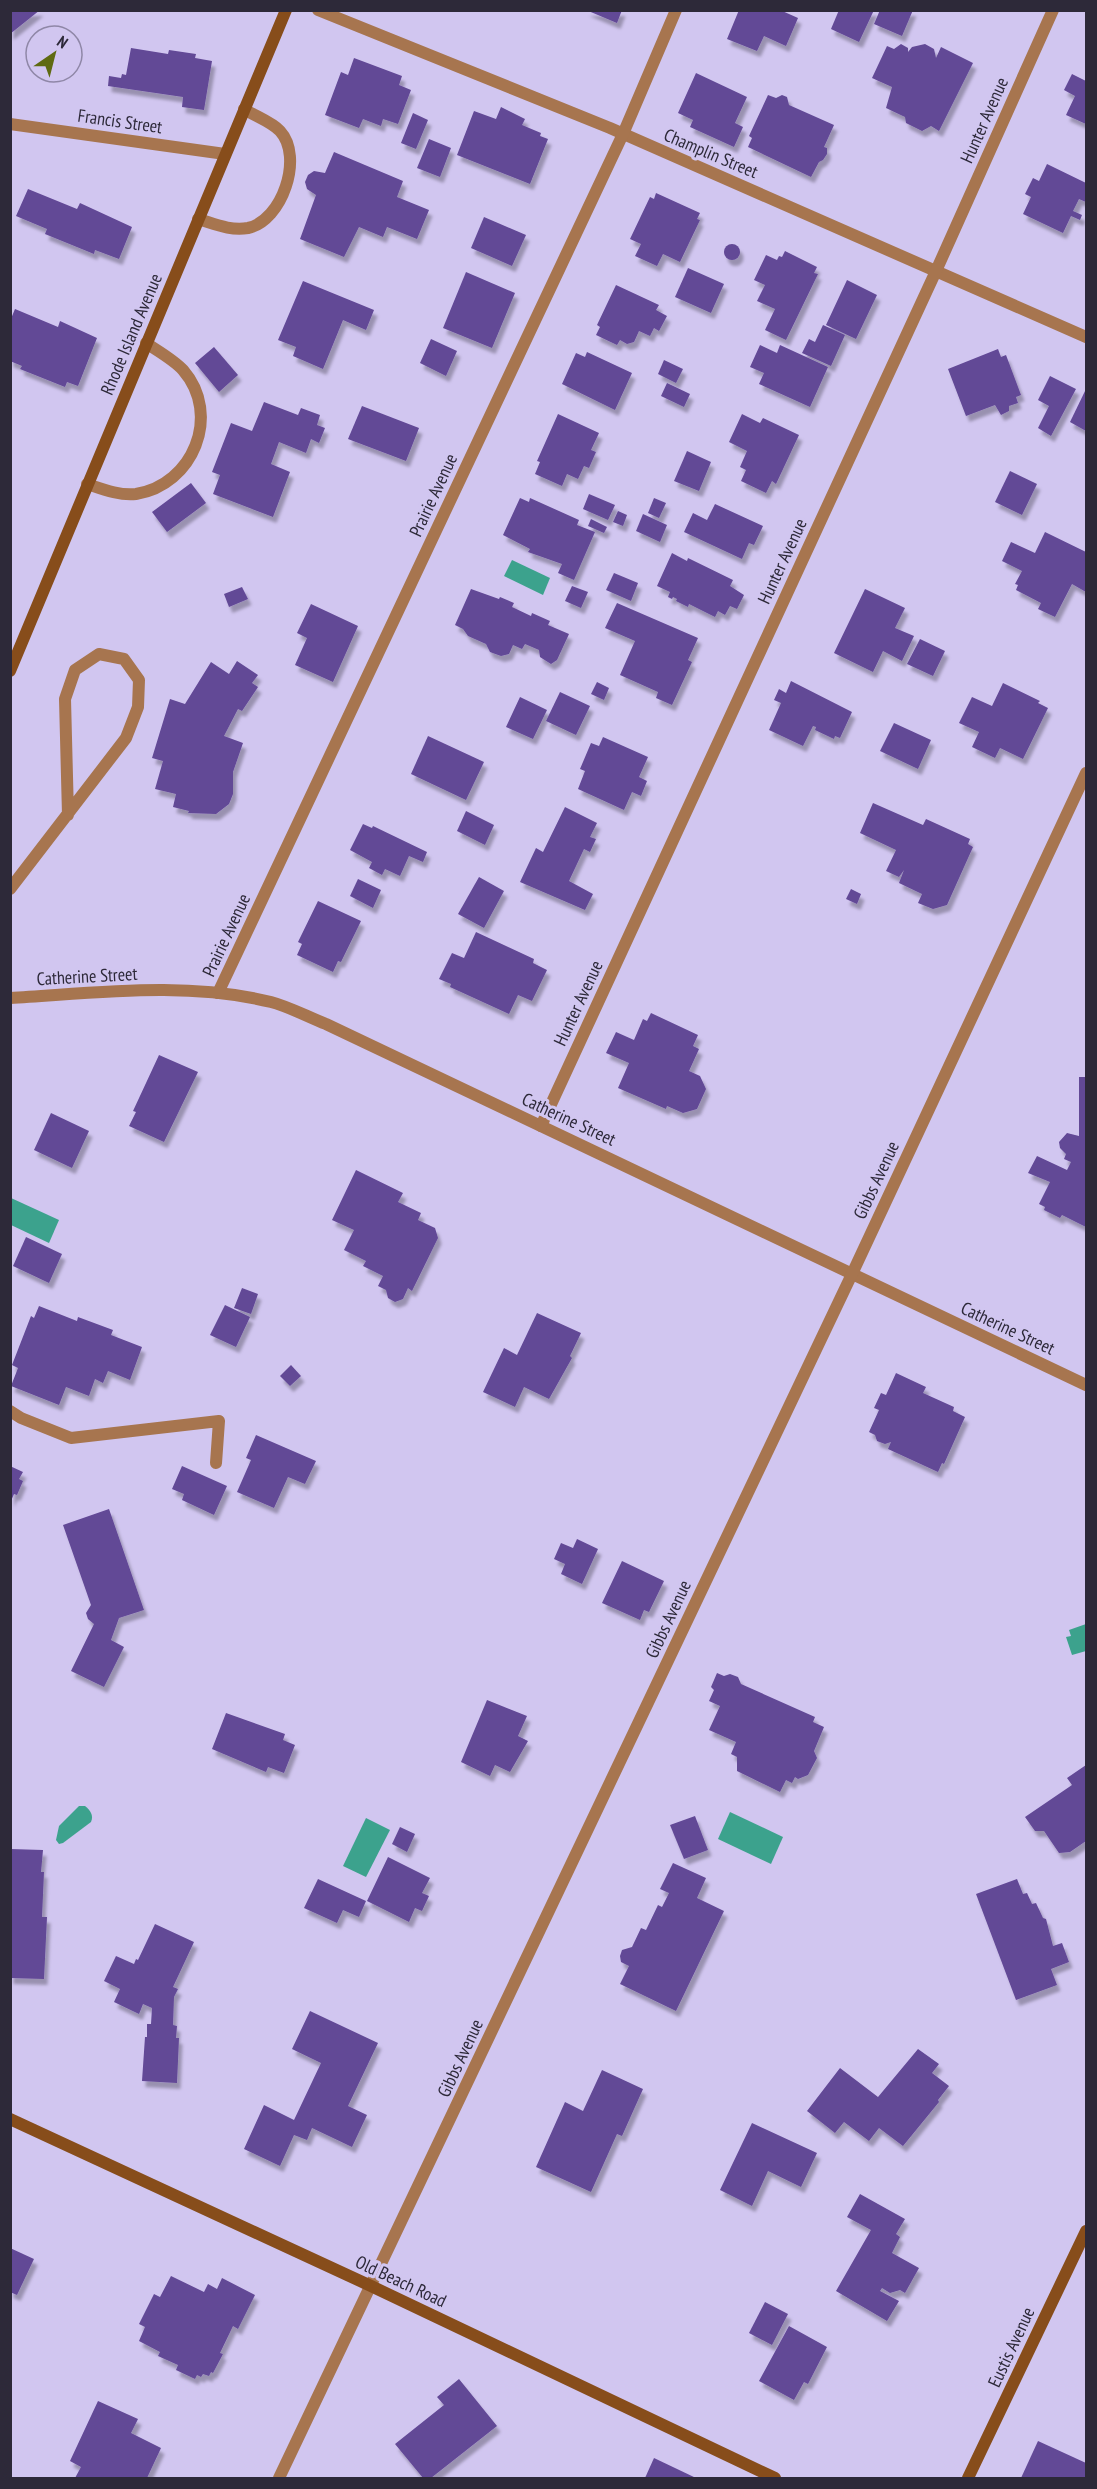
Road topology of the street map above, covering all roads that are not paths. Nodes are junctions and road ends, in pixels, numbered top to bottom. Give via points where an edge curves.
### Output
1 (286, 10) edge
2 (318, 10) edge
3 (676, 10) edge
4 (1053, 10) edge
5 (244, 110) junction
6 (10, 124) edge
7 (623, 134) junction
8 (225, 154) junction
9 (198, 219) junction
10 (936, 271) junction
11 (1086, 337) edge
12 (146, 343) junction
13 (87, 484) junction
14 (10, 671) edge
15 (1086, 773) edge
16 (68, 815) junction
17 (10, 889) edge
18 (218, 993) junction
19 (10, 998) edge
20 (541, 1126) junction
21 (852, 1274) junction
22 (1086, 1385) edge
23 (10, 1411) edge
24 (216, 1463) dead end
25 (10, 2119) edge
26 (1086, 2231) edge
27 (371, 2286) junction
28 (279, 2478) edge
29 (775, 2478) edge
30 (968, 2478) edge

1 - 5 street, Rhode Island Avenue
2 - 7 street, Champlin Street
3 - 7 street, Prairie Avenue
4 - 10 street, Hunter Avenue
5 - 8 street, Rhode Island Avenue
5 - 9 street via 280,132 290,150 292,169 278,204 265,220 250,228 231,229
6 - 8 street, Francis Street
7 - 10 street, Champlin Street
7 - 18 street, Prairie Avenue
8 - 9 street, Rhode Island Avenue
9 - 12 street, Rhode Island Avenue
10 - 11 street, Champlin Street
10 - 20 street, Hunter Avenue
12 - 13 street, Rhode Island Avenue
12 - 13 street via 183,370 196,394 202,421 197,447 181,471 159,486 135,494
13 - 14 street, Rhode Island Avenue
15 - 21 street, Gibbs Avenue
16 - 16 street via 126,738 138,707 139,680 124,659 99,654 75,670 65,699
16 - 17 street
18 - 19 street, Catherine Street via 169,989
18 - 20 street, Catherine Street via 272,1003 326,1024
20 - 21 street, Catherine Street
21 - 22 street, Catherine Street
21 - 27 street, Gibbs Avenue
23 - 24 street via 70,1438 219,1421
25 - 27 street, Old Beach Road
26 - 30 street, Eustis Avenue
27 - 28 street, Gibbs Avenue
27 - 29 street, Old Beach Road

